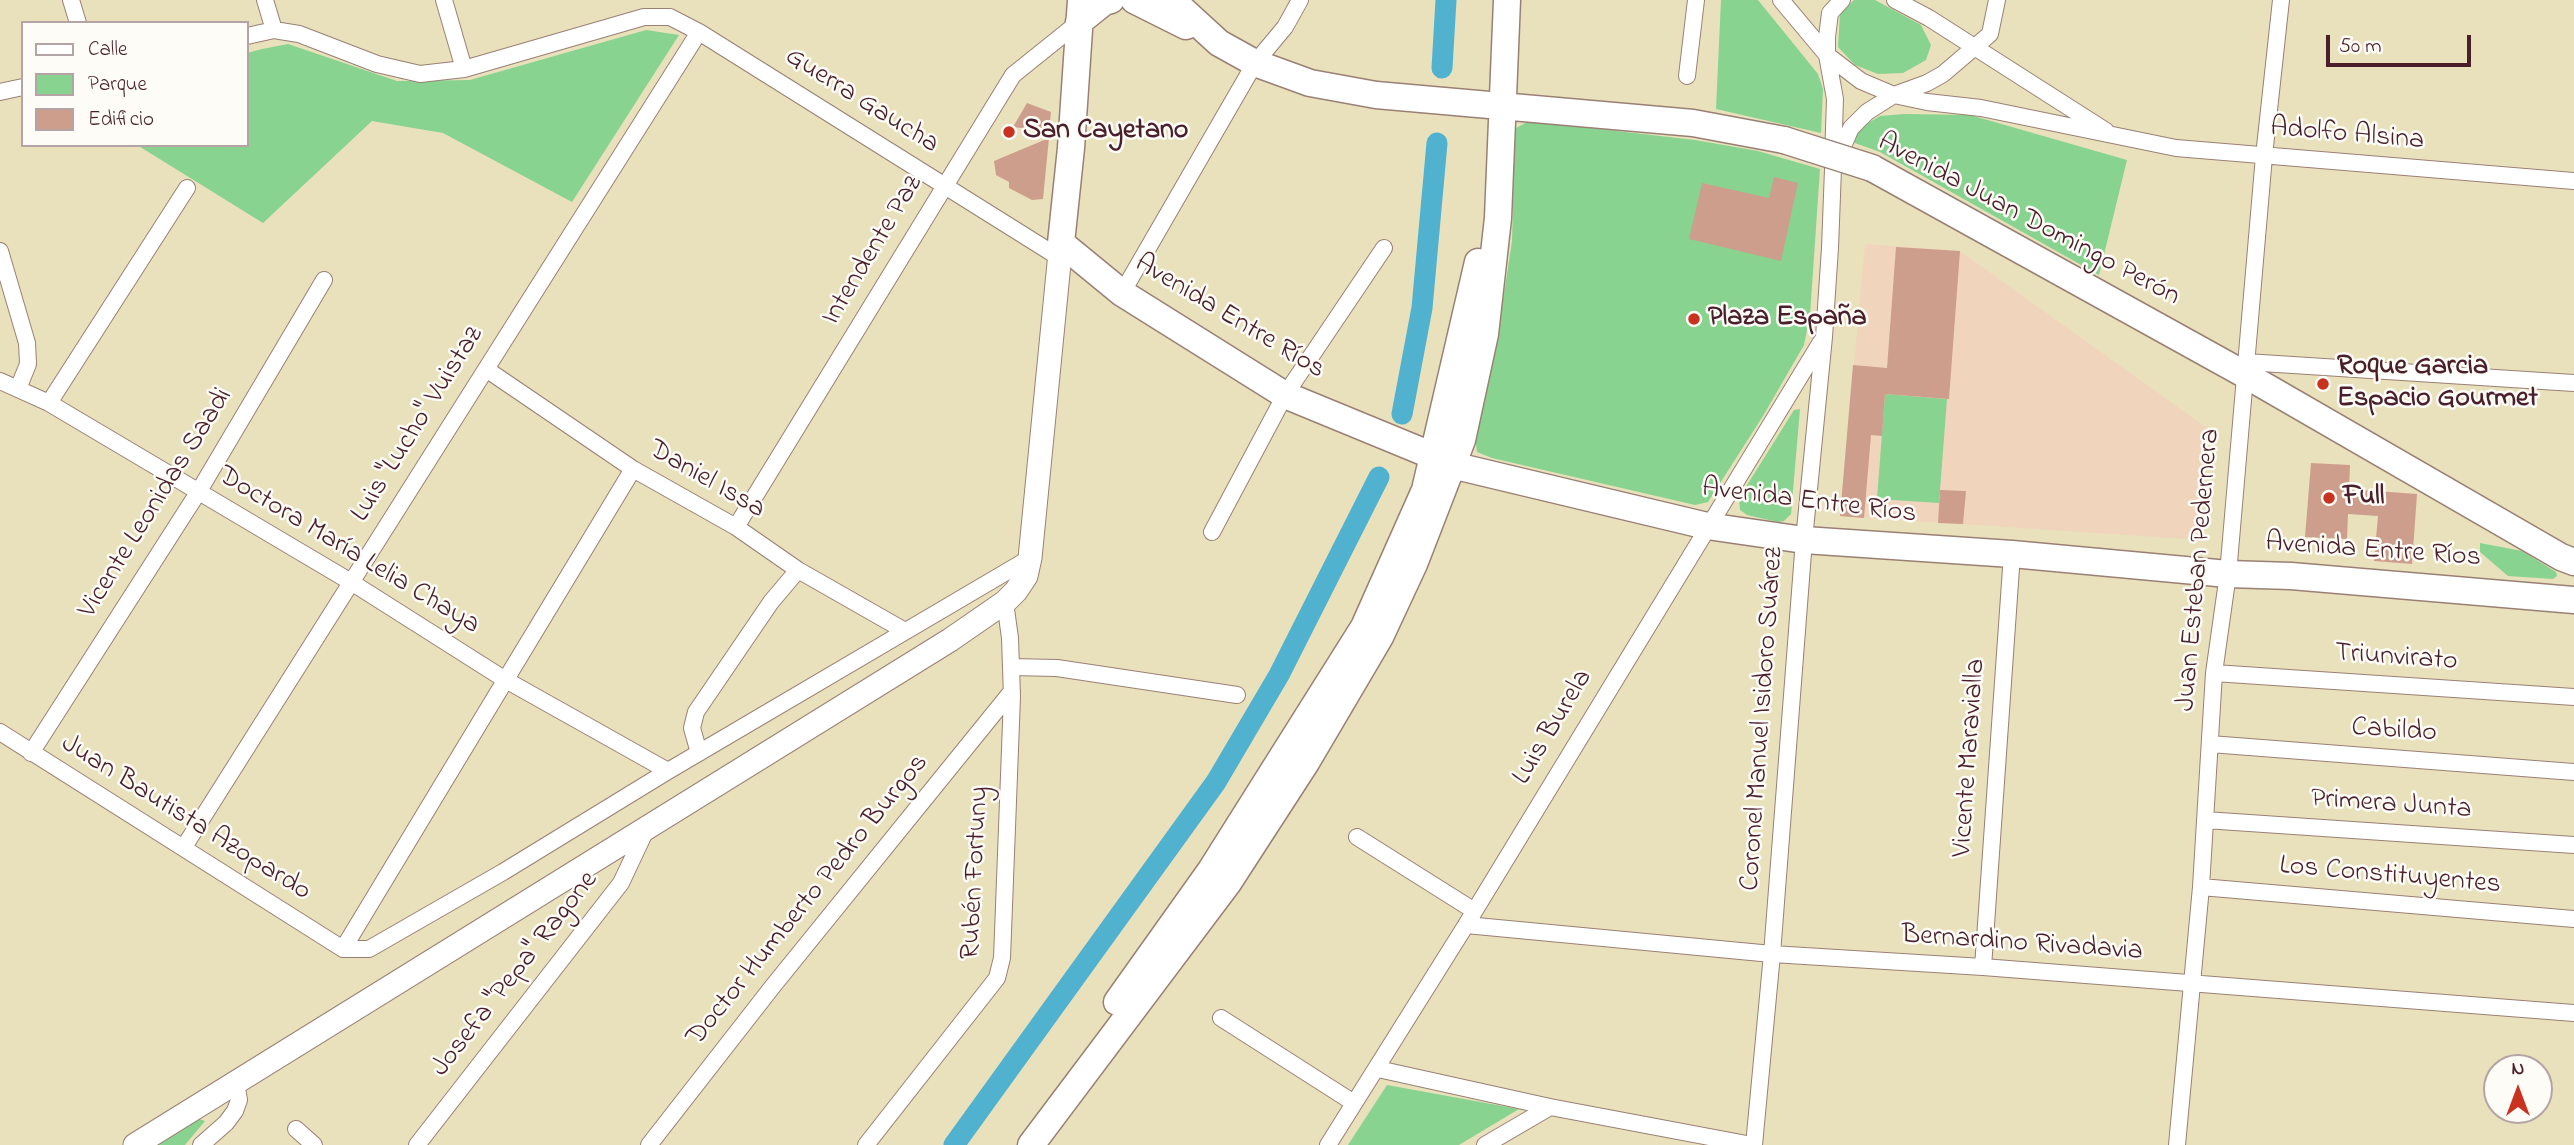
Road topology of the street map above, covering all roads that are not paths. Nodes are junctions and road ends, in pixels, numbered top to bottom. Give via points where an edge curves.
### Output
1 (71, 0) edge
2 (265, 0) edge
3 (444, 0) edge
4 (639, 0) edge
5 (1111, 0) edge
6 (1134, 0) edge
7 (1172, 0) edge
8 (1300, 0) edge
9 (1498, 0) edge
10 (1507, 0) edge
11 (1696, 0) edge
12 (1781, 0) edge
13 (1842, 0) edge
14 (1895, 0) edge
15 (1997, 0) edge
16 (2281, 0) edge
17 (1080, 11) edge
18 (644, 17) junction
19 (77, 21) edge
20 (274, 30) junction
21 (699, 32) junction
22 (248, 36) edge
23 (1219, 43) junction
24 (1976, 48) junction
25 (1827, 55) junction
26 (1255, 63) junction
27 (464, 69) junction
28 (1686, 76) dead end
29 (21, 87) edge
30 (0, 92) edge
31 (1894, 95) junction
32 (1493, 104) junction
33 (2116, 138) junction
34 (2264, 156) junction
35 (1833, 169) junction
36 (2574, 181) edge
37 (944, 185) junction
38 (187, 188) dead end
39 (1384, 248) dead end
40 (0, 251) edge
41 (1060, 251) junction
42 (324, 279) dead end
43 (1122, 293) junction
44 (1824, 337) junction
45 (2245, 368) junction
46 (486, 369) junction
47 (0, 381) edge
48 (2574, 383) edge
49 (18, 389) junction
50 (1285, 395) junction
51 (49, 403) junction
52 (1444, 460) junction
53 (633, 469) junction
54 (199, 491) junction
55 (1707, 526) junction
56 (736, 527) junction
57 (1212, 532) dead end
58 (1804, 540) junction
59 (2012, 554) junction
60 (1030, 558) junction
61 (2574, 562) edge
62 (798, 570) junction
63 (2228, 574) junction
64 (351, 582) junction
65 (2574, 600) edge
66 (1005, 602) junction
67 (905, 631) junction
68 (1011, 667) junction
69 (2214, 673) junction
70 (504, 679) junction
71 (1012, 691) junction
72 (1237, 695) dead end
73 (2574, 697) edge
74 (0, 732) edge
75 (2210, 744) junction
76 (31, 753) junction
77 (699, 753) junction
78 (668, 771) junction
79 (2574, 772) edge
80 (2205, 820) junction
81 (646, 830) junction
82 (1357, 837) dead end
83 (2574, 845) edge
84 (184, 847) junction
85 (2201, 887) junction
86 (1473, 910) junction
87 (2574, 919) edge
88 (1466, 925) junction
89 (343, 949) junction
90 (1772, 954) junction
91 (1983, 967) junction
92 (2191, 984) junction
93 (2574, 1013) edge
94 (1221, 1018) dead end
95 (1378, 1069) junction
96 (236, 1083) junction
97 (1354, 1103) junction
98 (1550, 1107) junction
99 (296, 1129) dead end
100 (135, 1145) edge
101 (201, 1145) edge
102 (314, 1145) edge
103 (417, 1145) edge
104 (649, 1145) edge
105 (866, 1145) edge
106 (1013, 1145) edge
107 (1031, 1145) edge
108 (1328, 1145) edge
109 (1485, 1145) edge
110 (1753, 1145) edge
111 (2177, 1145) edge

1 - 19 street
2 - 20 street
3 - 27 street
4 - 18 street
5 - 17 main road
6 - 23 main road
7 - 23 main road, Avenida Juan Domingo Perón
8 - 26 street
9 - 32 main road
10 - 32 main road
11 - 28 street
12 - 25 street, Adolfo Alsina
13 - 25 street, Adolfo Alsina via 1830,13
14 - 24 street, Adolfo Alsina
15 - 24 street, Coronel Manuel Isidoro Suárez via 1990,34
16 - 34 street, Juan Esteban Pedernera
17 - 37 street, Intendente Paz via 1013,75
17 - 41 main road
18 - 21 street, Guerra Gaucha via 670,17
18 - 27 street
20 - 22 street
20 - 27 street via 420,74
21 - 37 street, Guerra Gaucha
21 - 46 street, Luis "Lucho" Vuistaz
23 - 26 main road, Avenida Juan Domingo Perón
24 - 31 street, Coronel Manuel Isidoro Suárez via 1943,74
24 - 33 street, Adolfo Alsina
25 - 31 street, Adolfo Alsina via 1861,81
25 - 35 street, Adolfo Alsina via 1835,99
26 - 32 main road, Avenida Juan Domingo Perón via 1310,83 1363,93
26 - 43 street
29 - 30 street
31 - 33 street, Adolfo Alsina via 1981,108
31 - 35 street, Coronel Manuel Isidoro Suárez via 1851,128
32 - 45 main road, Avenida Juan Domingo Perón, bridge via 1693,123 1784,140 1872,168
32 - 52 main road via 1498,218 1485,334 1462,440
33 - 34 street, Adolfo Alsina
34 - 36 street, Adolfo Alsina
34 - 45 street, Juan Esteban Pedernera
35 - 44 street, Coronel Manuel Isidoro Suárez
37 - 41 street, Guerra Gaucha
37 - 56 street, Intendente Paz
38 - 51 street
39 - 50 street
40 - 49 street via 27,343 28,364
41 - 43 main road, Avenida Entre Ríos
41 - 60 main road
42 - 54 street, Vicente Leonidas Saadi
43 - 50 main road, Avenida Entre Ríos
44 - 55 street, Luis Burela
44 - 58 street, Coronel Manuel Isidoro Suárez
45 - 48 street
45 - 61 main road, Avenida Juan Domingo Perón
45 - 63 street, Juan Esteban Pedernera
46 - 53 street, Daniel Issa
46 - 64 street, Luis "Lucho" Vuistaz
47 - 49 street, Doctora María Lelia Chaya
49 - 51 street, Doctora María Lelia Chaya
50 - 52 main road, Avenida Entre Ríos
50 - 57 street
51 - 54 street, Doctora María Lelia Chaya
52 - 55 main road, Avenida Entre Ríos
52 - 106 main road via 1425,490 1364,627 1211,870
52 - 107 main road via 1414,564 1380,636 1307,761 1228,883
53 - 56 street, Daniel Issa
53 - 70 street
54 - 64 street, Doctora María Lelia Chaya
54 - 76 street, Vicente Leonidas Saadi
55 - 58 main road, Avenida Entre Ríos
55 - 86 street, Luis Burela
56 - 62 street, Daniel Issa
58 - 59 main road, Avenida Entre Ríos
58 - 90 street, Coronel Manuel Isidoro Suárez
59 - 63 main road, Avenida Entre Ríos
59 - 91 street, Vicente Maravialla
60 - 66 main road via 1026,576
60 - 67 street
62 - 67 street, Daniel Issa
62 - 77 street via 696,712 692,728
63 - 65 main road, Avenida Entre Ríos
63 - 69 street, Juan Esteban Pedernera
64 - 70 street, Doctora María Lelia Chaya
64 - 84 street, Luis "Lucho" Vuistaz
66 - 68 street, Rubén Fortuny
66 - 81 main road
67 - 77 street
68 - 71 street, Rubén Fortuny
68 - 72 street via 1057,668
69 - 73 street, Triunvirato
69 - 75 street, Juan Esteban Pedernera
70 - 78 street, Doctora María Lelia Chaya
70 - 89 street
71 - 104 street, Doctor Humberto Pedro Burgos
71 - 105 street, Rubén Fortuny via 1002,958 997,978
74 - 76 street, Juan Bautista Azopardo
75 - 79 street, Cabildo
75 - 80 street, Juan Esteban Pedernera
76 - 84 street, Juan Bautista Azopardo
77 - 78 street
78 - 89 street via 369,949
80 - 83 street, Primera Junta
80 - 85 street, Juan Esteban Pedernera
81 - 96 main road
81 - 103 street, Josefa "Pepa" Ragone via 621,883
82 - 86 street
84 - 89 street, Juan Bautista Azopardo
85 - 87 street, Los Constituyentes
85 - 92 street, Juan Esteban Pedernera
86 - 88 street, Luis Burela
88 - 90 street, Bernardino Rivadavia
88 - 95 street, Luis Burela
90 - 91 street, Bernardino Rivadavia
90 - 110 street, Coronel Manuel Isidoro Suárez
91 - 92 street, Bernardino Rivadavia
92 - 93 street, Bernardino Rivadavia
92 - 111 street, Juan Esteban Pedernera
94 - 97 street
95 - 97 street, Luis Burela
95 - 98 street
96 - 100 main road
96 - 101 street via 239,1100 235,1111
97 - 108 street, Luis Burela
98 - 109 street
98 - 110 street
99 - 102 street

